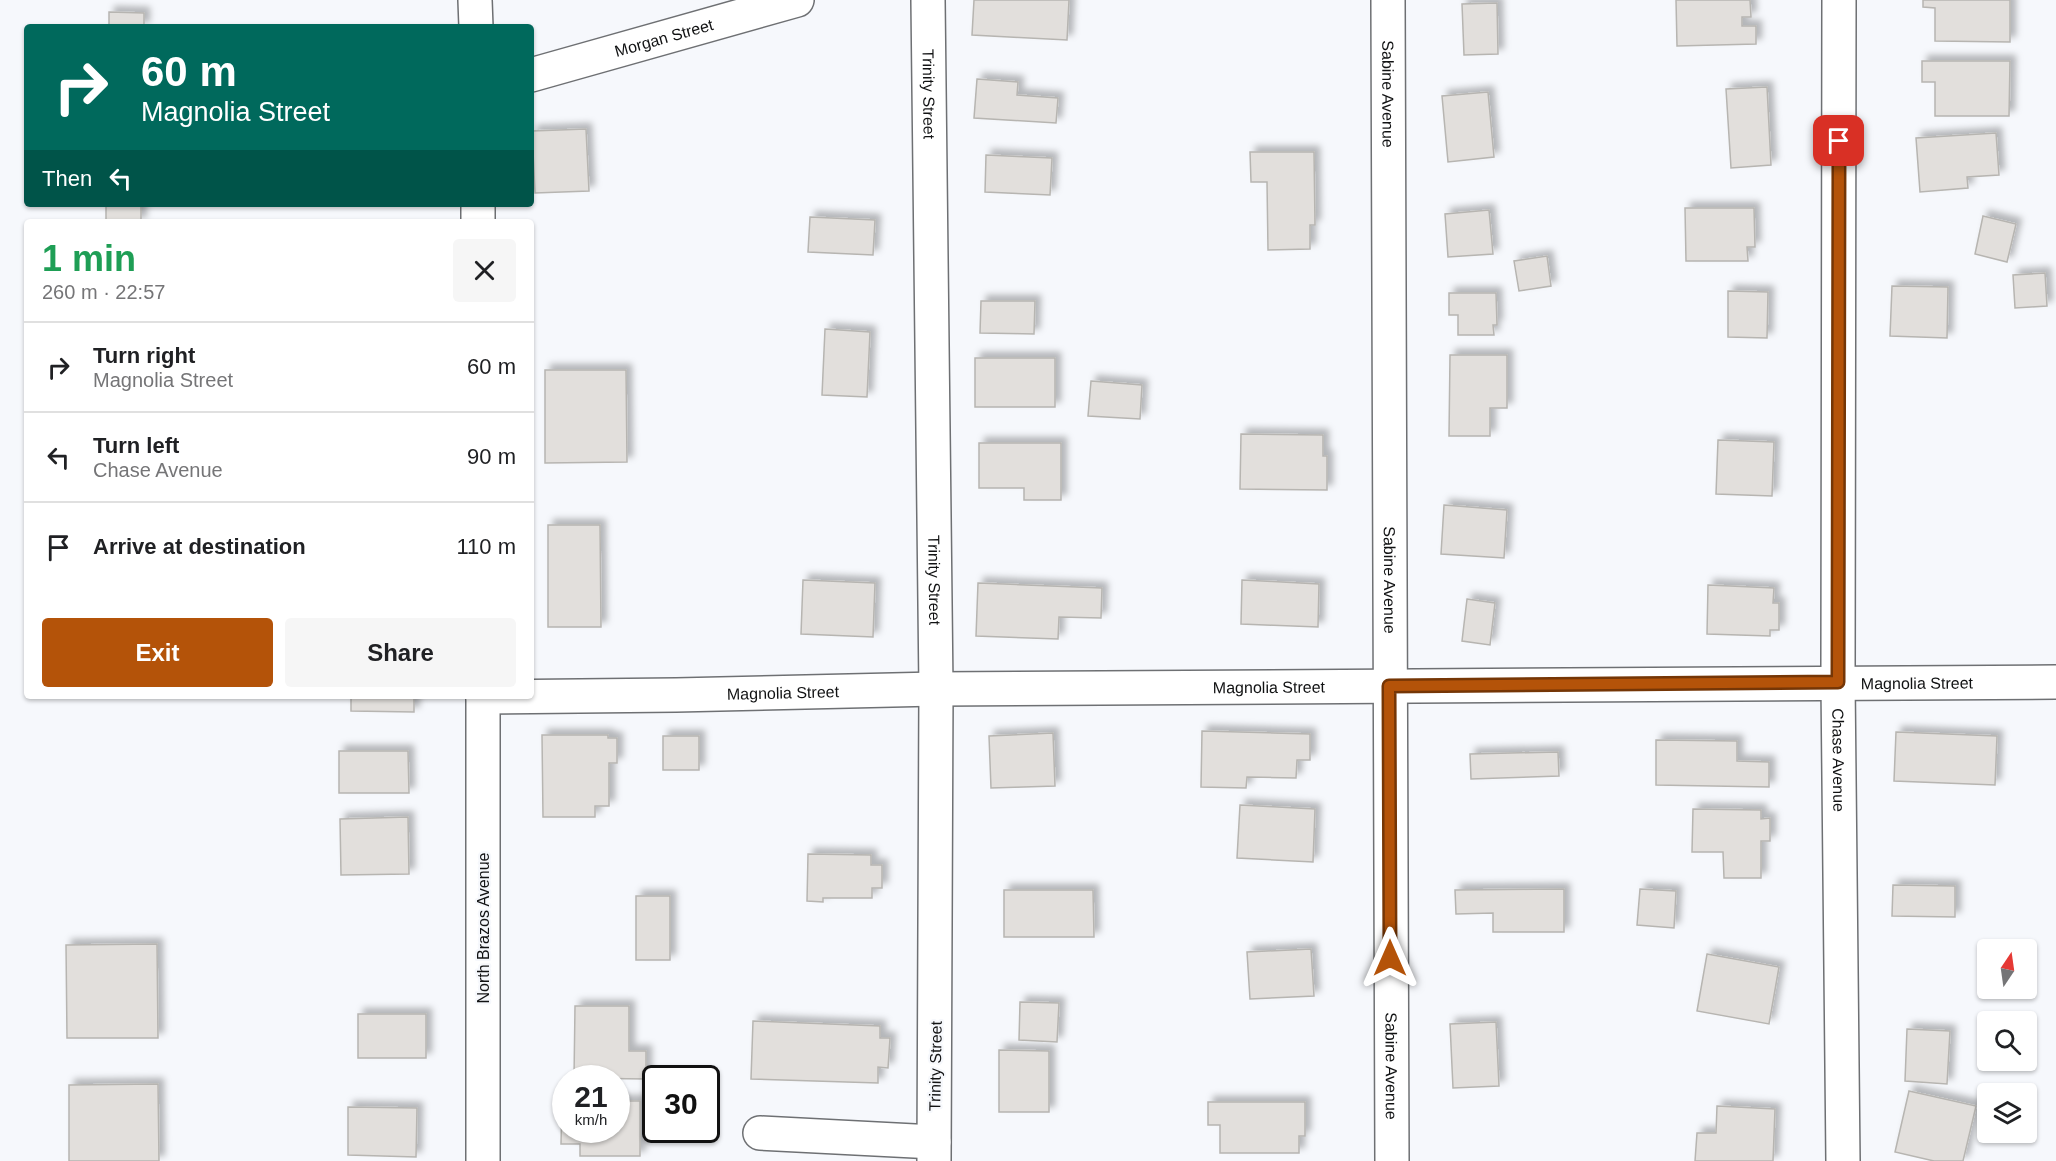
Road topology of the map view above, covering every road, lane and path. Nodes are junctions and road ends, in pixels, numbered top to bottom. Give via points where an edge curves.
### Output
1 (475, 0) edge
2 (797, 0) edge
3 (928, 0) edge
4 (1388, 0) edge
5 (1839, 0) edge
6 (476, 24) edge
7 (534, 74) edge
8 (1838, 682) junction
9 (2056, 682) edge
10 (1389, 686) junction
11 (936, 688) junction
12 (534, 696) edge
13 (483, 699) edge
14 (760, 1133) dead end
15 (934, 1152) edge
16 (483, 1161) edge
17 (1392, 1161) edge
18 (1843, 1161) edge

1 - 6 street
2 - 7 street, Morgan Street
3 - 11 street, Trinity Street
4 - 10 street, Sabine Avenue
5 - 8 street, Chase Avenue
8 - 9 street, Magnolia Street
8 - 10 street, Magnolia Street
8 - 18 street, Chase Avenue
10 - 11 street, Magnolia Street
10 - 17 street, Sabine Avenue
11 - 12 street, Magnolia Street
11 - 15 street, Trinity Street
13 - 16 street, North Brazos Avenue
14 - 15 street

